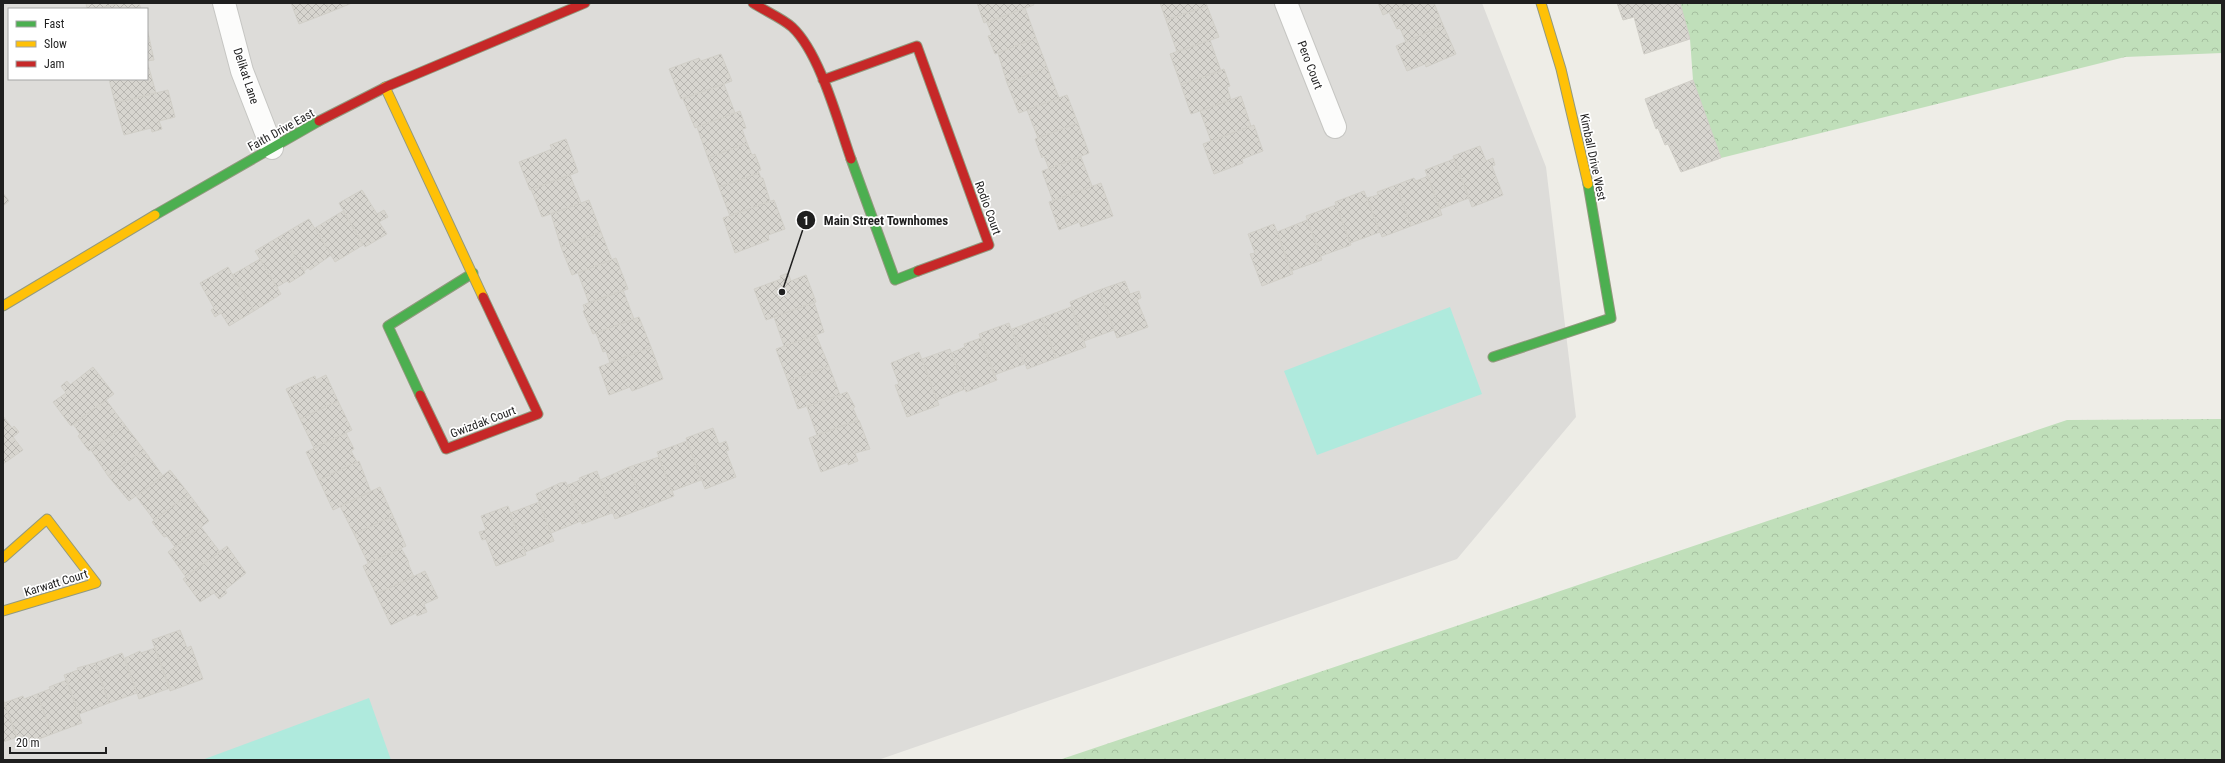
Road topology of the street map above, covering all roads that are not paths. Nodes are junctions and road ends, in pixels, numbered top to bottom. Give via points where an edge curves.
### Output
1 (224, 3) edge
2 (585, 3) edge
3 (753, 3) edge
4 (1286, 3) edge
5 (1541, 3) edge
6 (823, 80) junction
7 (385, 87) junction
8 (1334, 127) dead end
9 (272, 148) junction
10 (473, 274) junction
11 (3, 306) edge
12 (1493, 357) dead end
13 (3, 558) edge
14 (3, 611) edge

1 - 9 street, Delikat Lane via 242,71
2 - 7 street, Faith Drive East
3 - 6 street, Rodio Court via 792,27 806,44
4 - 8 street, Pero Court
5 - 12 street, Kimball Drive West via 1561,69 1586,172 1611,318
6 - 6 street, Rodio Court via 895,280 989,245 917,46
7 - 9 street, Faith Drive East
7 - 10 street, Gwizdak Court
9 - 11 street, Faith Drive East
10 - 10 street, Gwizdak Court via 538,414 446,449 388,326
13 - 14 street, Karwatt Court via 47,519 96,583

